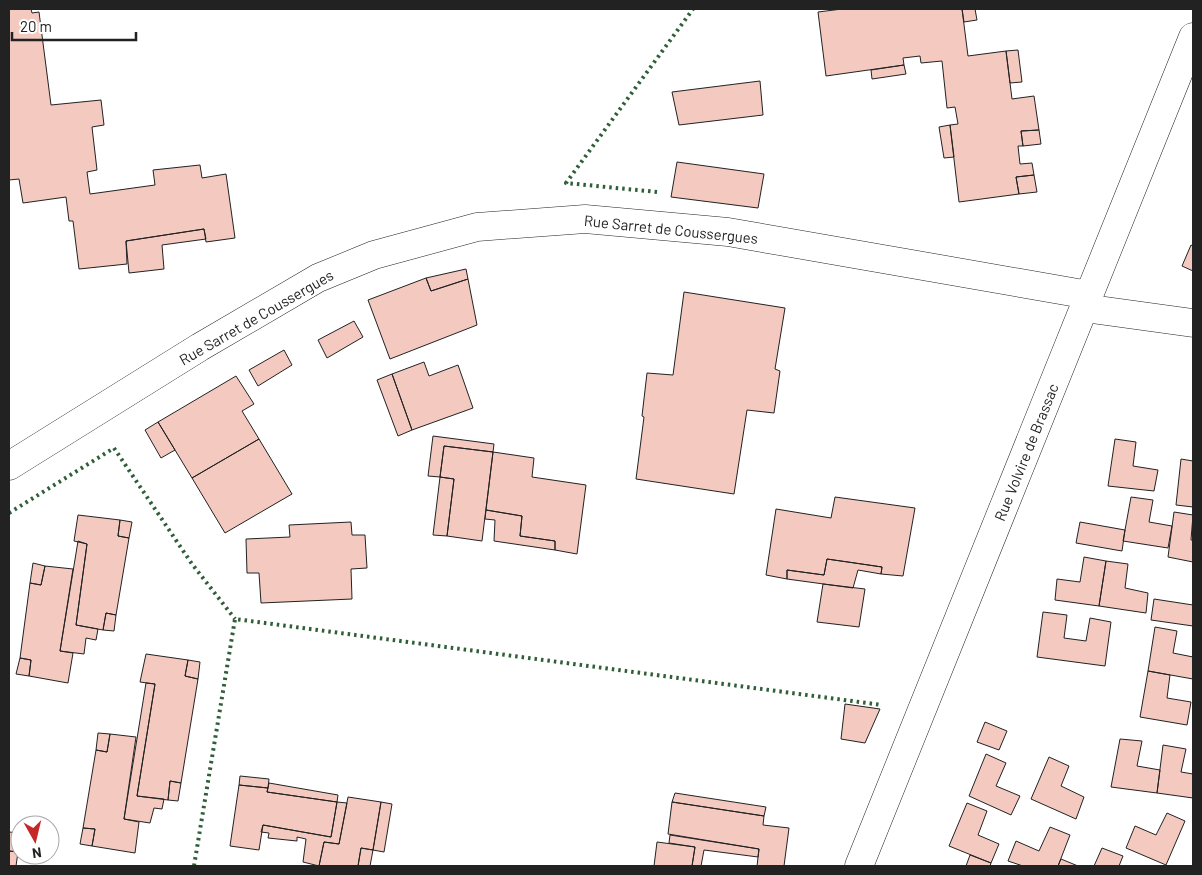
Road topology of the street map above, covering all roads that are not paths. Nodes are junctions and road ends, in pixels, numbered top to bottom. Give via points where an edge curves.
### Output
1 (1193, 37) edge
2 (1087, 302) junction
3 (1193, 323) edge
4 (9, 466) edge
5 (859, 866) edge

1 - 2 street, Rue Volvire de Brassac
2 - 3 street, Rue Sarret de Coussergues
2 - 4 street, Rue Sarret de Coussergues via 728,232 585,219 477,227 374,255 318,278
2 - 5 street, Rue Volvire de Brassac

